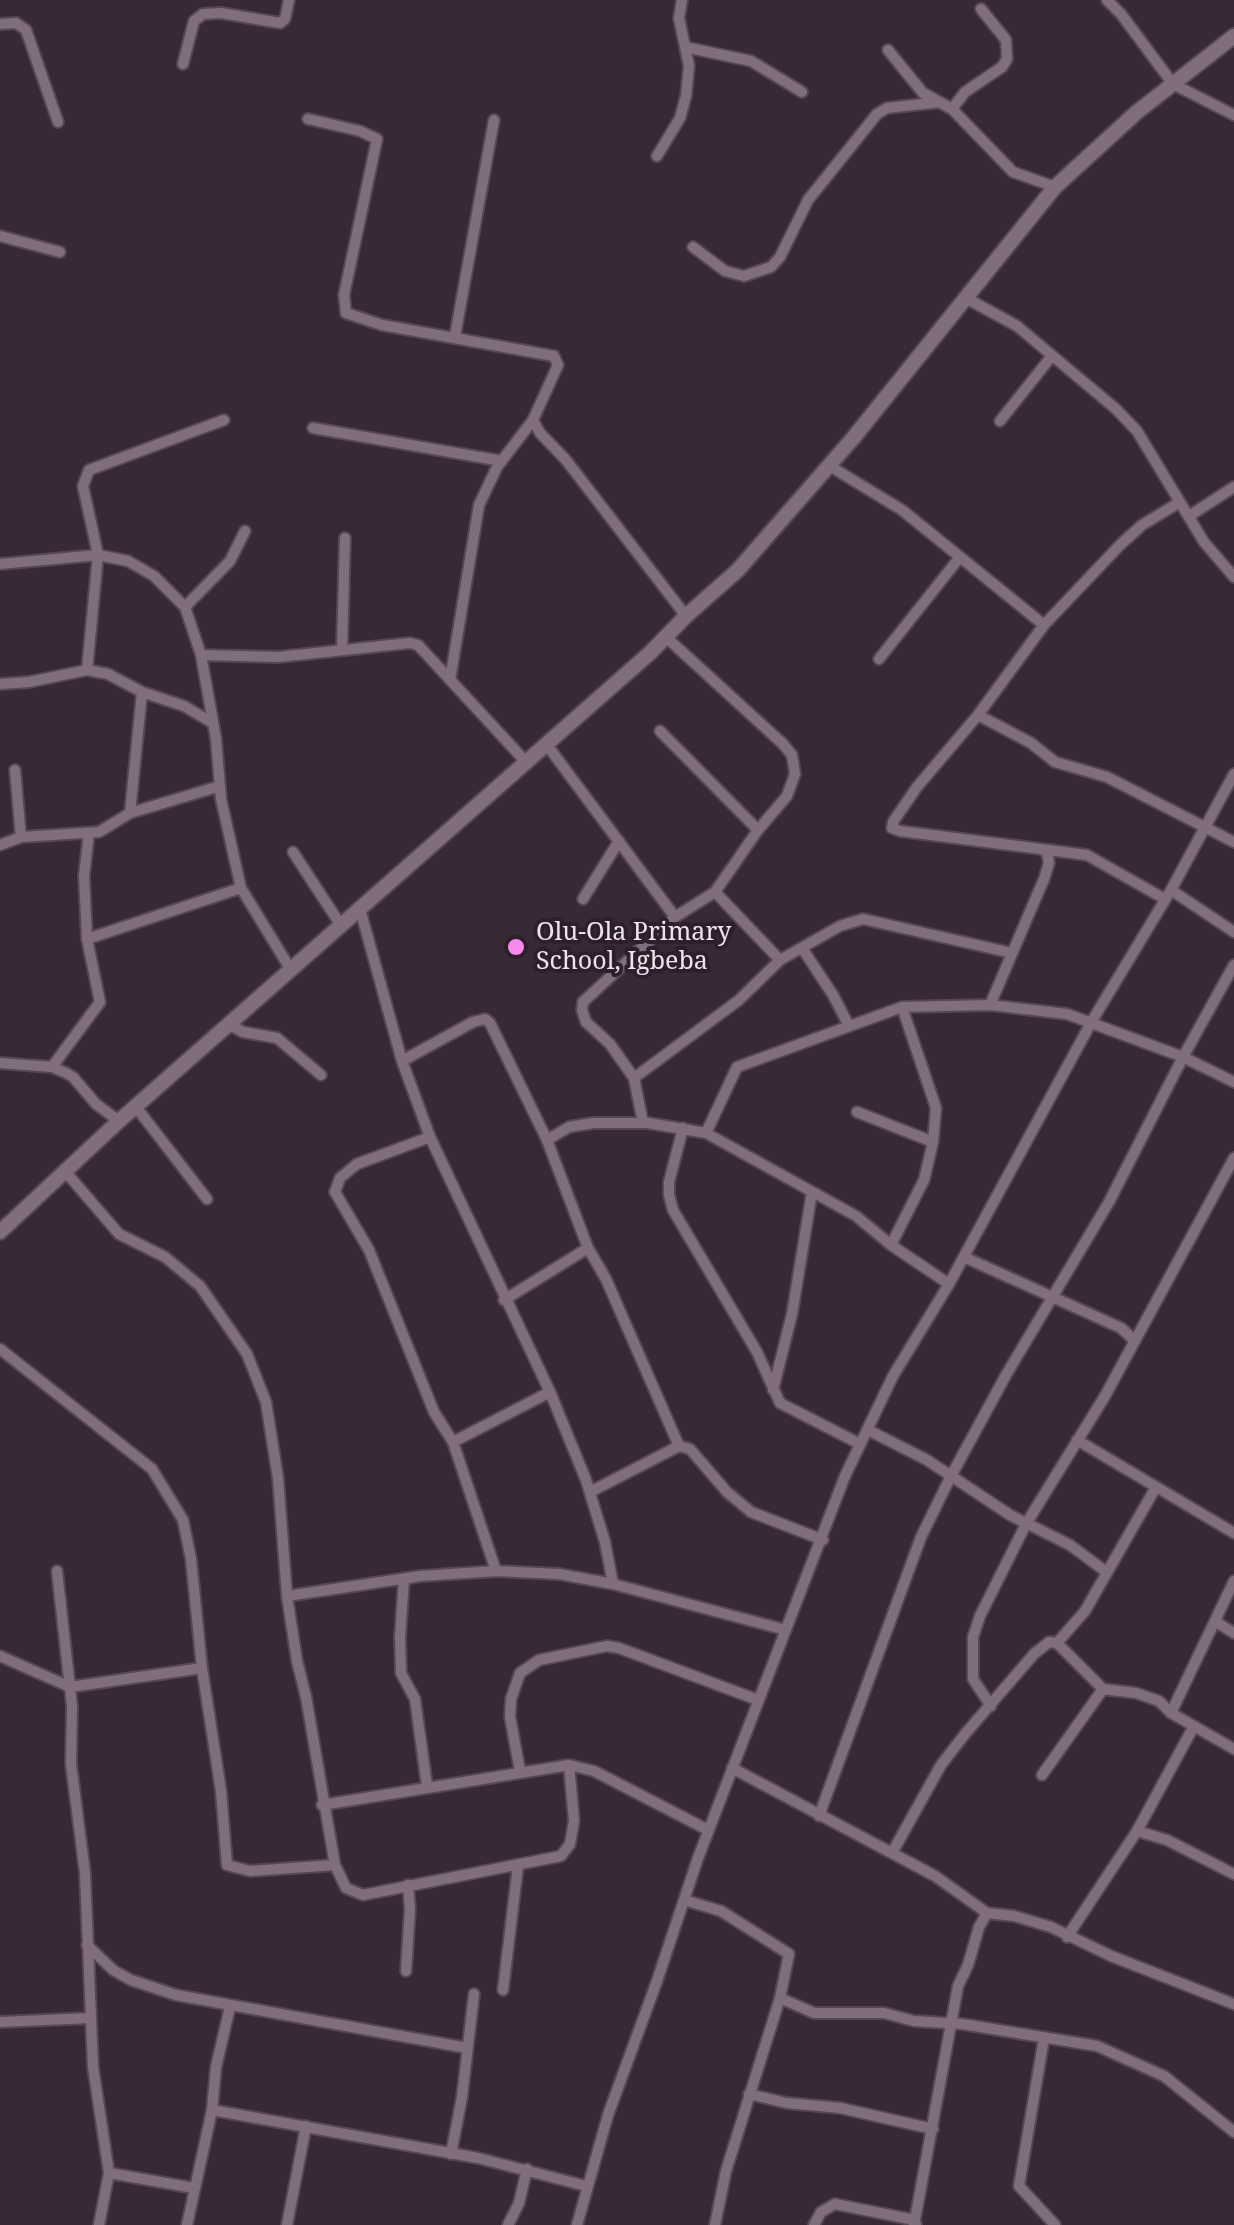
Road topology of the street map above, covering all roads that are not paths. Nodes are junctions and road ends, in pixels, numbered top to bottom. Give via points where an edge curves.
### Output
1 (289, 0) edge
2 (682, 0) edge
3 (1107, 0) edge
4 (981, 9) dead end
5 (0, 24) edge
6 (1234, 36) edge
7 (685, 48) junction
8 (888, 50) dead end
9 (183, 64) dead end
10 (1173, 84) junction
11 (802, 92) dead end
12 (940, 102) junction
13 (952, 109) junction
14 (1234, 115) edge
15 (308, 119) dead end
16 (494, 120) dead end
17 (58, 122) dead end
18 (657, 156) dead end
19 (1055, 187) junction
20 (0, 236) edge
21 (693, 247) dead end
22 (60, 252) dead end
23 (964, 297) junction
24 (455, 336) junction
25 (1051, 356) junction
26 (224, 420) dead end
27 (533, 420) junction
28 (1000, 421) dead end
29 (313, 428) dead end
30 (502, 461) junction
31 (828, 465) junction
32 (1234, 487) edge
33 (1180, 502) junction
34 (1189, 516) junction
35 (246, 531) dead end
36 (344, 538) dead end
37 (98, 555) junction
38 (960, 557) junction
39 (0, 564) edge
40 (1234, 577) edge
41 (184, 607) junction
42 (686, 616) junction
43 (1044, 625) junction
44 (667, 638) junction
45 (342, 648) junction
46 (201, 655) junction
47 (880, 659) dead end
48 (87, 670) junction
49 (450, 680) junction
50 (0, 684) edge
51 (142, 692) junction
52 (978, 715) junction
53 (211, 722) junction
54 (660, 731) dead end
55 (548, 745) junction
56 (526, 762) junction
57 (15, 770) dead end
58 (1234, 774) edge
59 (220, 786) junction
60 (130, 812) junction
61 (1204, 828) junction
62 (758, 830) junction
63 (88, 833) junction
64 (20, 837) junction
65 (618, 840) junction
66 (1234, 842) edge
67 (0, 845) edge
68 (1041, 849) junction
69 (292, 852) dead end
70 (242, 888) junction
71 (716, 892) junction
72 (1167, 894) junction
73 (583, 899) dead end
74 (360, 910) junction
75 (675, 918) junction
76 (342, 927) junction
77 (1234, 932) edge
78 (86, 939) junction
79 (802, 948) junction
80 (1012, 953) junction
81 (780, 960) junction
82 (1234, 965) edge
83 (291, 970) junction
84 (990, 1005) junction
85 (902, 1007) junction
86 (1092, 1021) junction
87 (848, 1024) junction
88 (230, 1025) junction
89 (1182, 1057) junction
90 (402, 1060) junction
91 (0, 1064) edge
92 (52, 1067) junction
93 (321, 1075) dead end
94 (634, 1078) junction
95 (1234, 1082) edge
96 (136, 1107) junction
97 (857, 1112) dead end
98 (119, 1122) junction
99 (643, 1123) junction
100 (683, 1128) junction
101 (706, 1133) junction
102 (430, 1137) junction
103 (547, 1140) junction
104 (933, 1142) junction
105 (1234, 1158) edge
106 (64, 1170) junction
107 (812, 1192) junction
108 (207, 1198) dead end
109 (0, 1232) edge
110 (891, 1245) junction
111 (588, 1248) junction
112 (964, 1258) junction
113 (949, 1284) junction
114 (1052, 1299) junction
115 (504, 1300) junction
116 (1134, 1340) junction
117 (0, 1349) edge
118 (773, 1390) junction
119 (550, 1392) junction
120 (868, 1430) junction
121 (1077, 1440) junction
122 (453, 1442) junction
123 (860, 1444) junction
124 (679, 1446) junction
125 (950, 1478) junction
126 (1156, 1487) junction
127 (590, 1492) junction
128 (1026, 1524) junction
129 (1234, 1533) edge
130 (822, 1540) junction
131 (57, 1571) dead end
132 (1105, 1571) junction
133 (496, 1572) junction
134 (404, 1578) junction
135 (1234, 1581) edge
136 (613, 1584) junction
137 (287, 1596) junction
138 (1216, 1622) junction
139 (786, 1630) junction
140 (1234, 1633) edge
141 (1057, 1643) junction
142 (0, 1656) edge
143 (202, 1668) junction
144 (70, 1687) junction
145 (1102, 1689) junction
146 (758, 1700) junction
147 (991, 1706) junction
148 (1171, 1713) junction
149 (1194, 1726) junction
150 (1234, 1749) edge
151 (569, 1764) junction
152 (732, 1768) junction
153 (520, 1770) junction
154 (1042, 1775) dead end
155 (427, 1786) junction
156 (322, 1805) junction
157 (819, 1816) junction
158 (708, 1830) junction
159 (1137, 1830) junction
160 (892, 1853) junction
161 (334, 1866) junction
162 (518, 1866) junction
163 (1234, 1874) edge
164 (408, 1886) junction
165 (684, 1900) junction
166 (987, 1913) junction
167 (1067, 1937) junction
168 (87, 1945) junction
169 (406, 1971) dead end
170 (503, 1990) dead end
171 (474, 1994) dead end
172 (780, 1998) junction
173 (1234, 2004) edge
174 (230, 2007) junction
175 (90, 2018) junction
176 (0, 2022) edge
177 (950, 2025) junction
178 (1044, 2038) junction
179 (467, 2048) junction
180 (749, 2094) junction
181 (212, 2110) junction
182 (306, 2126) junction
183 (933, 2129) junction
184 (1234, 2132) edge
185 (451, 2154) junction
186 (526, 2169) junction
187 (109, 2174) junction
188 (586, 2186) junction
189 (194, 2188) junction
190 (290, 2224) edge
191 (915, 2224) edge
192 (99, 2225) edge
193 (187, 2225) edge
194 (508, 2225) edge
195 (577, 2225) edge
196 (715, 2225) edge
197 (814, 2225) edge
198 (1055, 2225) edge

1 - 9 street via 280,23 203,14 194,22
2 - 7 street
3 - 10 street
4 - 13 street via 1006,40 1007,59
5 - 17 street via 26,30
6 - 10 street
7 - 11 street via 751,61
7 - 18 street via 689,66 680,118
8 - 12 street via 923,94
10 - 14 street
10 - 19 street
12 - 13 street
12 - 21 street via 876,114 808,200 771,267 744,276 725,271
13 - 19 street via 1013,172
15 - 24 street via 377,139 344,295 346,313
16 - 24 street
19 - 23 street
20 - 22 street
23 - 25 street via 1017,326
23 - 31 street
24 - 27 street via 557,360
25 - 28 street
25 - 33 street via 1137,431
26 - 37 street via 89,470 84,486
27 - 30 street
27 - 42 street
29 - 30 street
30 - 49 street via 479,506
31 - 38 street via 902,510
31 - 42 street via 738,570
32 - 34 street
33 - 34 street
33 - 43 street via 1120,544
34 - 40 street
35 - 41 street via 230,561
36 - 45 street
37 - 39 street
37 - 41 street via 140,566
37 - 48 street
38 - 43 street
38 - 47 street
41 - 46 street
42 - 44 street
43 - 52 street
44 - 55 street
44 - 62 street via 792,755 795,774 787,796
45 - 46 street via 278,657
45 - 49 street via 410,642
46 - 53 street
48 - 50 street
48 - 51 street
49 - 56 street
51 - 53 street
51 - 60 street
52 - 61 street via 1054,762 1107,777
52 - 68 street via 892,828
53 - 59 street
54 - 62 street
55 - 56 street
55 - 65 street
56 - 74 street
57 - 64 street
58 - 61 street
59 - 60 street
59 - 70 street
60 - 63 street
61 - 66 street
61 - 72 street
62 - 71 street
63 - 64 street
63 - 78 street
64 - 67 street
65 - 73 street
65 - 75 street
68 - 72 street via 1087,856
68 - 80 street via 1049,863
69 - 76 street
70 - 78 street
70 - 83 street
71 - 75 street
71 - 81 street
72 - 77 street
72 - 86 street
74 - 76 street
74 - 90 street
75 - 94 street via 583,1002 586,1022
76 - 83 street
78 - 92 street via 100,1002
79 - 80 street via 863,919
79 - 81 street
79 - 87 street
80 - 84 street
81 - 94 street
82 - 89 street
83 - 88 street
84 - 85 street
84 - 86 street
85 - 87 street
85 - 104 street via 936,1108
86 - 89 street
86 - 112 street
87 - 101 street via 737,1067
88 - 93 street via 277,1038
88 - 96 street
89 - 95 street
89 - 114 street
90 - 102 street
90 - 103 street via 485,1019
91 - 92 street
92 - 98 street via 73,1077
94 - 99 street
96 - 98 street
96 - 108 street
97 - 104 street
98 - 106 street
99 - 100 street
99 - 103 street via 570,1126
100 - 101 street
100 - 118 street via 668,1195
101 - 107 street
102 - 115 street
102 - 122 street via 358,1164 340,1178 335,1192 369,1250 434,1412
103 - 111 street
104 - 110 street via 924,1180
105 - 116 street
106 - 109 street
106 - 137 street via 119,1234 200,1286 248,1354 266,1402
107 - 110 street
107 - 118 street
110 - 113 street
111 - 115 street
111 - 124 street
112 - 113 street
112 - 114 street
113 - 120 street
114 - 116 street
114 - 125 street
115 - 119 street
116 - 121 street
117 - 143 street via 130,1449 163,1483 188,1535
118 - 123 street via 791,1411
119 - 122 street
119 - 127 street
120 - 123 street
120 - 125 street
121 - 126 street
121 - 128 street
122 - 133 street
123 - 130 street
124 - 127 street
124 - 130 street via 690,1449 751,1512
125 - 128 street
125 - 157 street
126 - 129 street
126 - 132 street
127 - 136 street
128 - 132 street
128 - 147 street via 973,1637 973,1679
130 - 139 street
131 - 144 street
132 - 141 street
133 - 134 street
133 - 136 street
134 - 137 street
134 - 155 street via 401,1673 415,1699
135 - 138 street
136 - 139 street
137 - 156 street
138 - 140 street
138 - 148 street
139 - 146 street
141 - 145 street
141 - 147 street via 1034,1654
142 - 144 street
143 - 144 street
143 - 161 street via 227,1864 250,1870
144 - 168 street
145 - 148 street via 1136,1693
145 - 154 street
146 - 152 street
146 - 153 street via 619,1648 539,1660 520,1673 512,1699
147 - 160 street via 942,1765
148 - 149 street
149 - 150 street
149 - 159 street
151 - 153 street
151 - 158 street via 594,1770
151 - 162 street via 570,1844 561,1856
152 - 157 street
152 - 158 street
153 - 155 street
155 - 156 street
156 - 161 street
157 - 160 street
158 - 165 street
159 - 163 street
159 - 167 street
160 - 166 street
161 - 164 street via 353,1894
162 - 164 street
162 - 170 street
164 - 169 street
165 - 172 street via 721,1911 788,1950
165 - 188 street
166 - 167 street
166 - 177 street
167 - 173 street
168 - 174 street via 131,1980
168 - 175 street
171 - 179 street
172 - 177 street via 814,2012 884,2013
172 - 180 street
174 - 179 street
174 - 181 street
175 - 176 street
175 - 187 street
177 - 178 street
177 - 183 street
178 - 184 street via 1097,2046 1147,2065
178 - 198 street via 1019,2186
179 - 185 street
180 - 183 street
180 - 196 street
181 - 182 street
181 - 189 street
182 - 185 street
182 - 190 street
183 - 191 street
185 - 186 street
186 - 188 street
186 - 194 street
187 - 189 street
187 - 192 street
188 - 195 street
189 - 193 street
191 - 197 street via 835,2204

